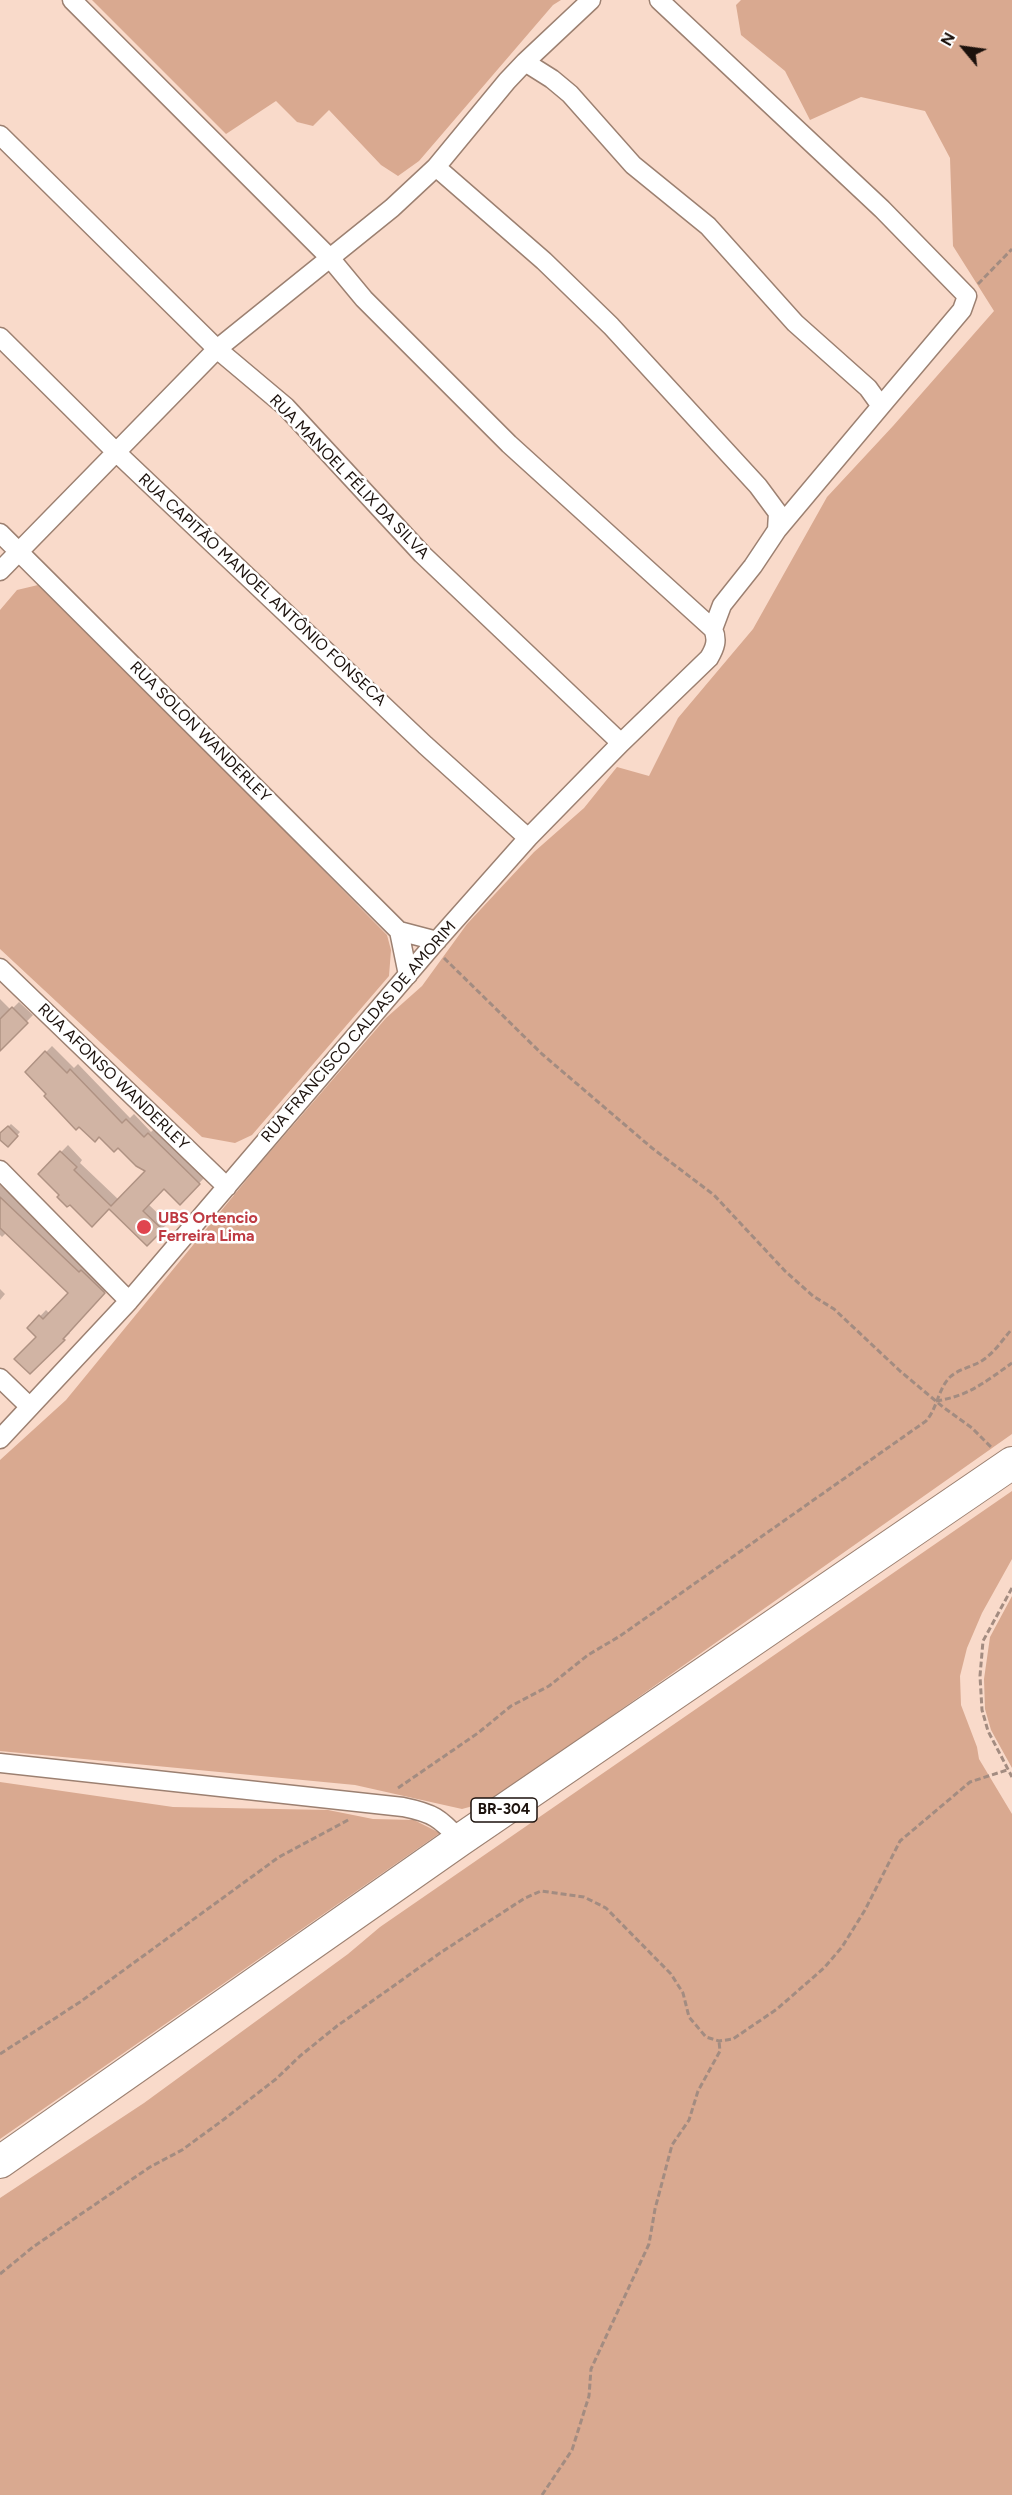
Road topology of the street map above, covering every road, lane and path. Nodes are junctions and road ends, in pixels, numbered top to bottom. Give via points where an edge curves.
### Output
1 (72, 0) edge
2 (591, 0) edge
3 (659, 0) edge
4 (525, 62) junction
5 (0, 135) edge
6 (436, 167) junction
7 (1012, 249) edge
8 (330, 258) junction
9 (966, 296) junction
10 (0, 337) edge
11 (217, 349) junction
12 (881, 406) junction
13 (116, 452) junction
14 (777, 530) junction
15 (0, 533) edge
16 (20, 551) junction
17 (0, 571) edge
18 (713, 629) junction
19 (621, 743) junction
20 (528, 838) junction
21 (399, 931) junction
22 (435, 943) junction
23 (0, 968) edge
24 (408, 975) junction
25 (0, 1170) edge
26 (227, 1187) junction
27 (129, 1301) junction
28 (1012, 1329) edge
29 (1012, 1363) edge
30 (0, 1378) edge
31 (936, 1401) junction
32 (29, 1406) junction
33 (0, 1439) edge
34 (1012, 1463) edge
35 (1012, 1588) edge
36 (0, 1763) edge
37 (1008, 1770) junction
38 (1012, 1777) edge
39 (375, 1804) junction
40 (460, 1840) junction
41 (719, 2041) junction
42 (0, 2054) edge
43 (0, 2162) edge
44 (0, 2274) edge
45 (542, 2495) edge

1 - 8 street
2 - 4 street
3 - 9 street via 882,209
4 - 6 street
4 - 12 street via 570,94 633,165 708,226 795,323 868,388
5 - 11 street, RUA MANOEL FÉLIX DA SILVA
6 - 8 street
6 - 14 street via 544,261 611,326 758,486 778,513
7 - 9 path
8 - 11 street
8 - 18 street via 364,299 509,444
9 - 12 street, RUA FRANCISCO CALDAS DE AMORIM via 962,310
10 - 13 street, RUA CAPITÃO MANOEL ANTÔNIO FONSECA
11 - 13 street
11 - 19 street, RUA MANOEL FÉLIX DA SILVA via 286,407 422,554
12 - 14 street, RUA FRANCISCO CALDAS DE AMORIM
13 - 16 street
13 - 20 street, RUA CAPITÃO MANOEL ANTÔNIO FONSECA
14 - 18 street, RUA FRANCISCO CALDAS DE AMORIM via 722,605
15 - 16 street, RUA SOLON WANDERLEY
16 - 17 street
16 - 21 street, RUA SOLON WANDERLEY
18 - 19 street, RUA FRANCISCO CALDAS DE AMORIM via 716,644 709,658
19 - 20 street, RUA FRANCISCO CALDAS DE AMORIM
20 - 22 street, RUA FRANCISCO CALDAS DE AMORIM
21 - 22 street
21 - 24 street
22 - 24 street, RUA FRANCISCO CALDAS DE AMORIM
22 - 31 path via 465,981 542,1054 714,1195 785,1271 834,1309
23 - 26 street, RUA AFONSO WANDERLEY
24 - 26 street, RUA FRANCISCO CALDAS DE AMORIM
25 - 27 street
26 - 27 street, RUA FRANCISCO CALDAS DE AMORIM
27 - 32 street, RUA FRANCISCO CALDAS DE AMORIM
28 - 31 path via 983,1360 948,1379
29 - 31 path via 972,1392
30 - 32 street
31 - 34 path
31 - 39 path via 934,1412 926,1421
32 - 33 street, RUA FRANCISCO CALDAS DE AMORIM
34 - 40 highway, BR-304
35 - 37 path via 983,1641 980,1676 988,1731
36 - 39 street
37 - 38 path
37 - 41 path via 970,1782 900,1841 865,1910 824,1968 777,2009 733,2039
39 - 40 street via 430,1814
39 - 42 path via 279,1857 80,2002
40 - 43 highway, BR-304
41 - 44 path via 706,2037 689,2017 683,1993 671,1974 606,1908 584,1897 541,1891 440,1953 337,2026 276,2079 182,2150 150,2167
41 - 45 path via 720,2051 698,2091 690,2120 672,2145 649,2244 591,2369 589,2396 572,2450

